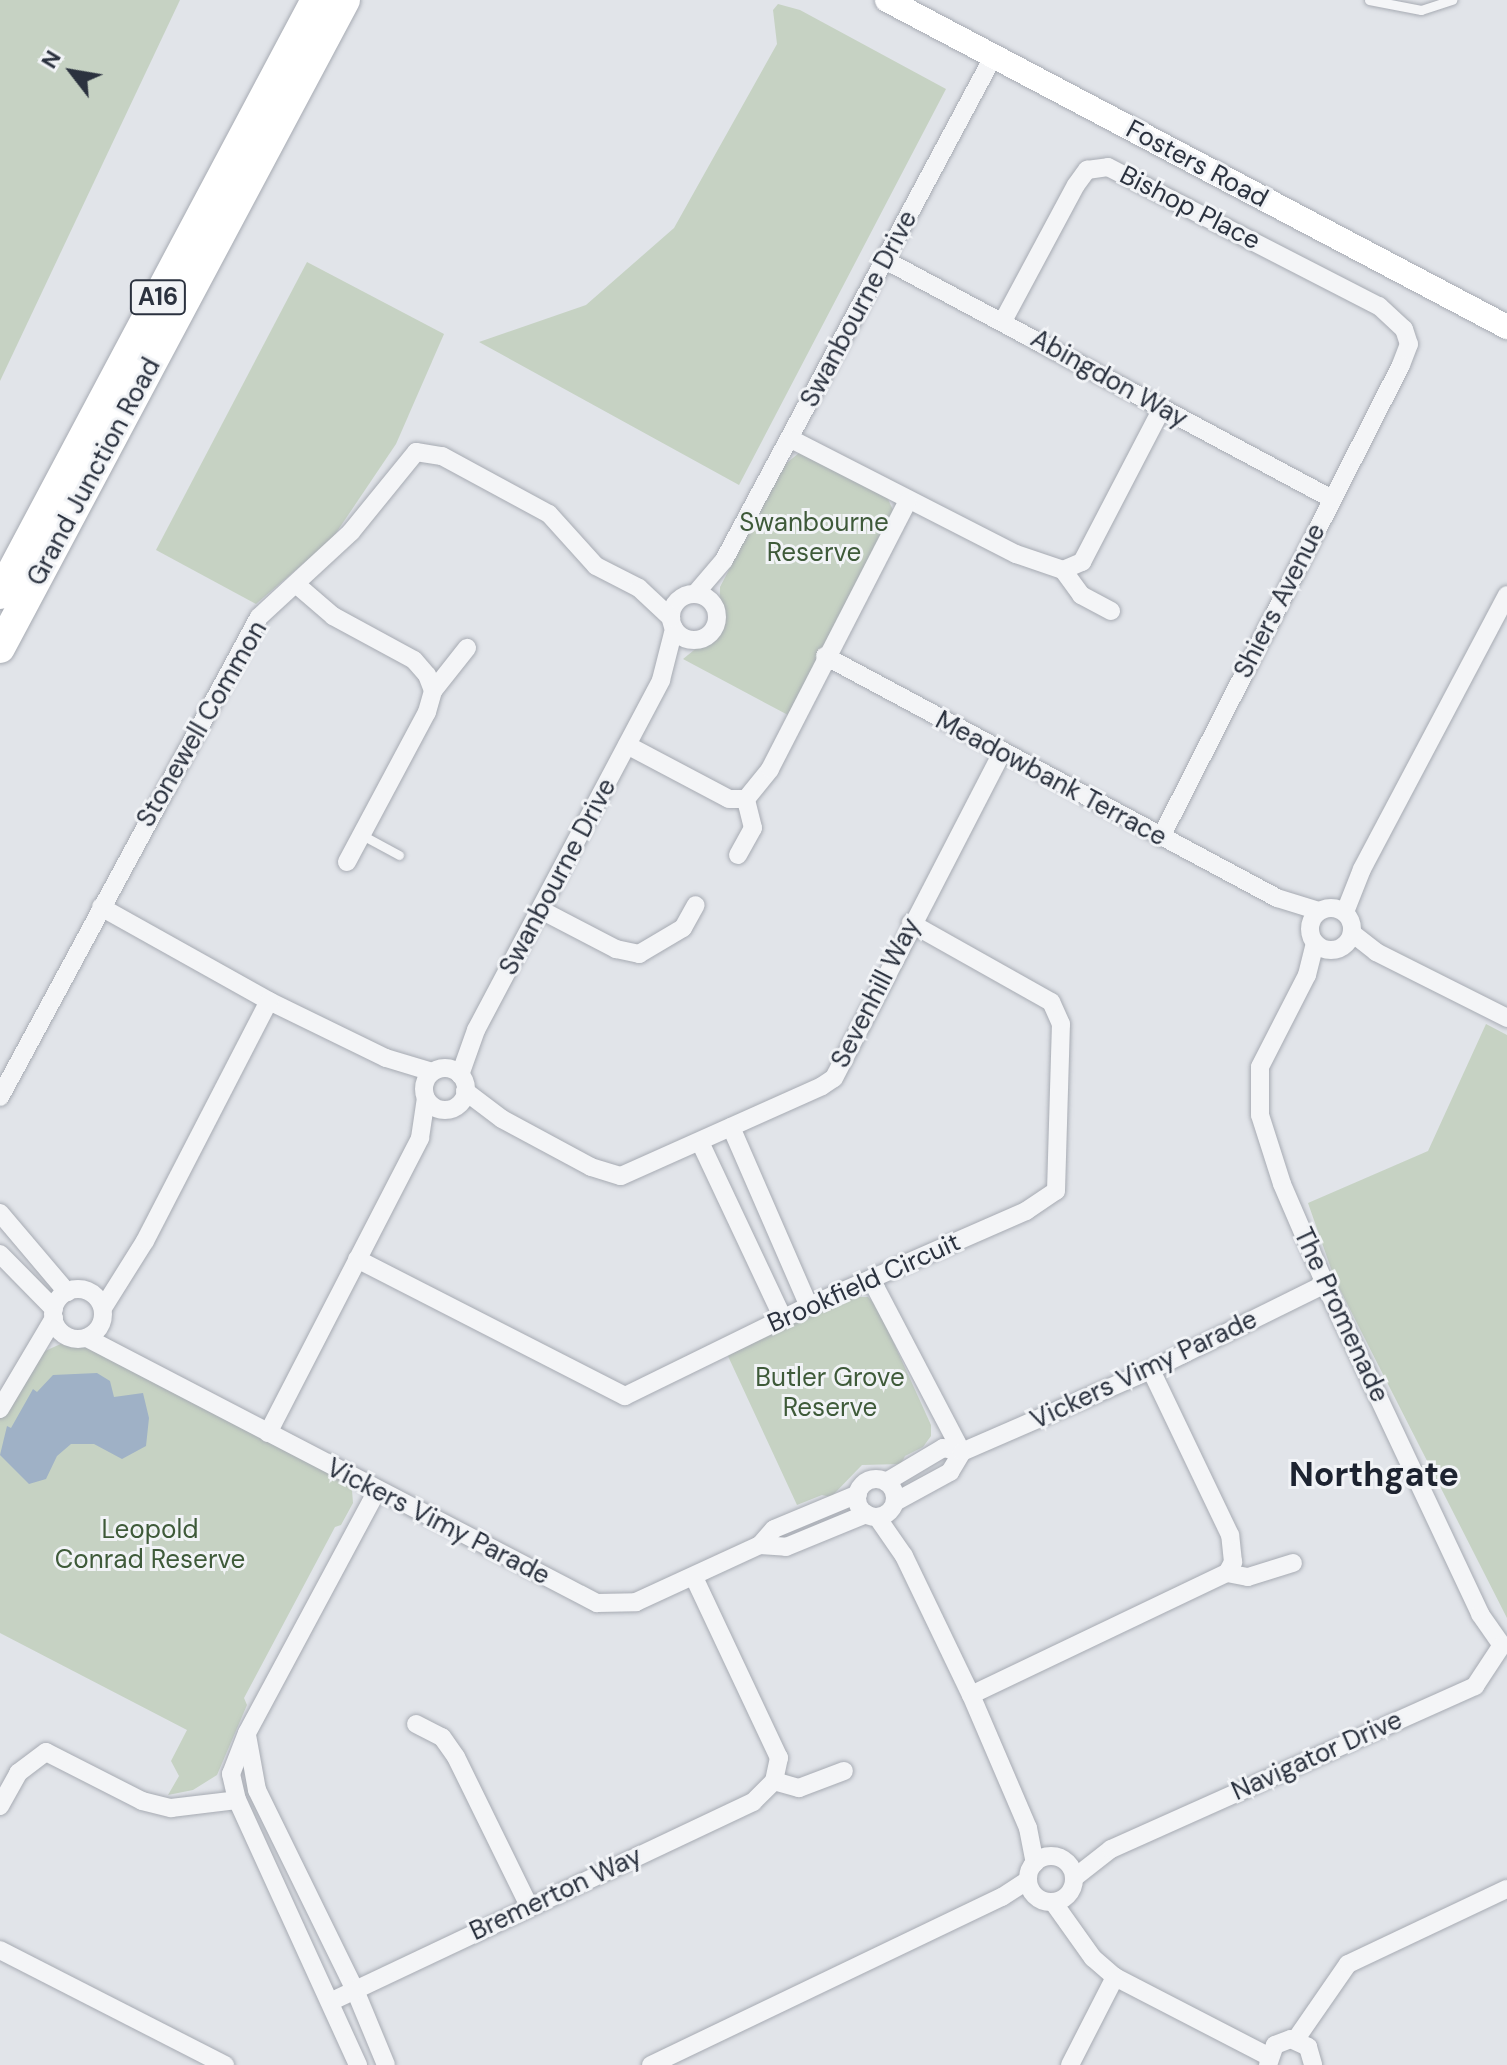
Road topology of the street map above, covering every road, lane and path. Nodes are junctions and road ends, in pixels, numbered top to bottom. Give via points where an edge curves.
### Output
1 (316, 0) edge
2 (345, 0) edge
3 (887, 0) edge
4 (1369, 0) edge
5 (1452, 0) edge
6 (993, 57) junction
7 (885, 260) junction
8 (1003, 321) junction
9 (1507, 327) edge
10 (1401, 365) joint
11 (1162, 408) junction
12 (791, 439) junction
13 (1332, 499) junction
14 (908, 501) junction
15 (1063, 570) junction
16 (297, 585) junction
17 (639, 588) junction
18 (0, 594) edge
19 (1507, 595) edge
20 (696, 597) junction
21 (1111, 611) dead end
22 (673, 624) junction
23 (693, 640) junction
24 (0, 648) edge
25 (467, 648) dead end
26 (825, 656) junction
27 (661, 680) junction
28 (433, 691) junction
29 (627, 745) junction
30 (1001, 755) junction
31 (746, 799) junction
32 (362, 835) junction
33 (1161, 837) junction
34 (399, 855) dead end
35 (738, 855) dead end
36 (347, 862) dead end
37 (696, 905) dead end
38 (101, 907) junction
39 (541, 910) junction
40 (911, 923) junction
41 (1332, 928) junction
42 (269, 1001) junction
43 (1507, 1016) edge
44 (445, 1088) junction
45 (0, 1097) edge
46 (731, 1127) junction
47 (700, 1142) junction
48 (0, 1213) edge
49 (0, 1254) edge
50 (357, 1259) junction
51 (123, 1268) junction
52 (871, 1279) junction
53 (1325, 1284) junction
54 (75, 1291) junction
55 (809, 1306) junction
56 (54, 1313) junction
57 (102, 1315) junction
58 (783, 1318) junction
59 (79, 1338) junction
60 (125, 1355) junction
61 (31, 1362) junction
62 (1151, 1370) junction
63 (0, 1409) edge
64 (268, 1433) junction
65 (962, 1452) junction
66 (886, 1482) junction
67 (376, 1492) junction
68 (858, 1494) junction
69 (882, 1510) junction
70 (760, 1545) junction
71 (1293, 1563) dead end
72 (1227, 1573) junction
73 (694, 1577) junction
74 (1505, 1646) edge
75 (971, 1695) junction
76 (416, 1724) dead end
77 (247, 1733) junction
78 (844, 1771) dead end
79 (774, 1781) junction
80 (237, 1800) junction
81 (0, 1806) edge
82 (1052, 1875) junction
83 (1507, 1889) edge
84 (529, 1906) junction
85 (1081, 1939) junction
86 (0, 1950) edge
87 (1115, 1977) junction
88 (355, 1990) junction
89 (332, 2001) junction
90 (1296, 2055) edge
91 (225, 2065) edge
92 (358, 2065) edge
93 (386, 2065) edge
94 (651, 2065) edge
95 (1070, 2065) edge

1 - 18 highway, Grand Junction Road / A16
2 - 24 highway, Grand Junction Road / A16
3 - 6 main road, Fosters Road
4 - 5 lane via 1421,10
6 - 7 street, Swanbourne Drive
6 - 9 main road, Fosters Road
7 - 8 street, Abingdon Way
7 - 12 street, Swanbourne Drive
8 - 10 street, Bishop Place via 1076,185 1087,170 1108,167 1379,306 1404,329 1409,344
8 - 11 street, Abingdon Way
10 - 13 street, Shiers Avenue
11 - 13 street, Abingdon Way
11 - 15 street via 1082,562
12 - 14 street
12 - 20 street, Swanbourne Drive via 724,560
13 - 33 street, Shiers Avenue
14 - 15 street via 1048,569
14 - 26 street
15 - 21 street via 1081,595
16 - 17 street, Stonewell Common via 351,532 399,467 416,452 430,451 549,514 596,566
16 - 28 street via 333,616 414,660
16 - 38 street, Stonewell Common via 259,617 230,663
17 - 20 street, Stonewell Common
17 - 22 street, Stonewell Common
19 - 41 street, The Promenade
20 - 22 street, Swanbourne Drive
20 - 23 street, Swanbourne Drive via 716,622 708,635
22 - 23 street, Stonewell Common
22 - 27 street, Swanbourne Drive
23 - 27 street, Swanbourne Drive
25 - 28 street
26 - 30 street, Meadowbank Terrace
26 - 31 street via 770,769
27 - 29 street, Swanbourne Drive
28 - 32 street
29 - 31 street via 729,799
29 - 39 street, Swanbourne Drive
30 - 33 street, Meadowbank Terrace
30 - 40 street, Sevenhill Way
31 - 35 street via 753,828
32 - 34 lane
32 - 36 street
33 - 41 street, Meadowbank Terrace
37 - 39 street via 683,928 639,954 616,949
38 - 42 street, Sevenhill Way
38 - 45 street, Stonewell Common
39 - 44 street, Swanbourne Drive
40 - 46 street, Sevenhill Way via 834,1078
40 - 52 street, Brookfield Circuit via 1051,1002 1061,1024 1056,1191 1026,1211
41 - 43 street, Meadowbank Terrace
41 - 53 street, The Promenade via 1260,1067 1260,1115 1282,1184
42 - 44 street, Sevenhill Way
42 - 51 street via 145,1241
44 - 47 street, Sevenhill Way via 591,1167 621,1176
44 - 50 street, Swanbourne Drive
46 - 47 street, Sevenhill Way
46 - 55 street
47 - 58 street
48 - 54 street
49 - 56 street
50 - 58 street, Brookfield Circuit via 625,1396
50 - 64 street, Swanbourne Drive
51 - 54 street
51 - 57 street
52 - 55 street, Brookfield Circuit
52 - 65 street
53 - 62 street, Vickers Vimy Parade
53 - 74 street, The Promenade via 1480,1614
54 - 56 street
54 - 57 street, Vickers Vimy Parade via 95,1296
55 - 58 street, Brookfield Circuit
56 - 59 street
56 - 61 street
57 - 59 street
57 - 60 street, Vickers Vimy Parade
59 - 60 street, Vickers Vimy Parade
59 - 61 street
60 - 64 street, Vickers Vimy Parade
61 - 63 street
62 - 65 street, Vickers Vimy Parade
62 - 72 street via 1230,1535 1233,1562
64 - 67 street, Vickers Vimy Parade
65 - 66 street, Vickers Vimy Parade via 943,1448
65 - 69 street, Vickers Vimy Parade via 950,1472
66 - 68 street, Vickers Vimy Parade via 869,1481
66 - 69 street
67 - 73 street, Vickers Vimy Parade via 597,1603 636,1602
67 - 77 street
68 - 69 street
68 - 70 street, Vickers Vimy Parade via 774,1529
69 - 70 street, Vickers Vimy Parade via 786,1547
69 - 75 street
70 - 73 street, Vickers Vimy Parade
71 - 72 street via 1248,1577
72 - 75 street
73 - 79 street via 779,1758
74 - 82 street, Navigator Drive via 1475,1686
75 - 82 street
76 - 84 street via 442,1737 456,1757
77 - 80 street via 231,1774
77 - 88 street via 257,1790
78 - 79 street via 799,1788
79 - 84 street, Bremerton Way via 753,1802
80 - 81 street via 171,1808 142,1801 46,1752 18,1773
80 - 89 street
82 - 85 street
82 - 85 street via 1053,1902
82 - 94 street, Navigator Drive
83 - 90 street via 1362,1955 1338,1975
84 - 88 street, Bremerton Way
85 - 87 street
86 - 91 street
87 - 90 street via 1227,2031
87 - 95 street
88 - 89 street, Bremerton Way
88 - 93 street
89 - 92 street

